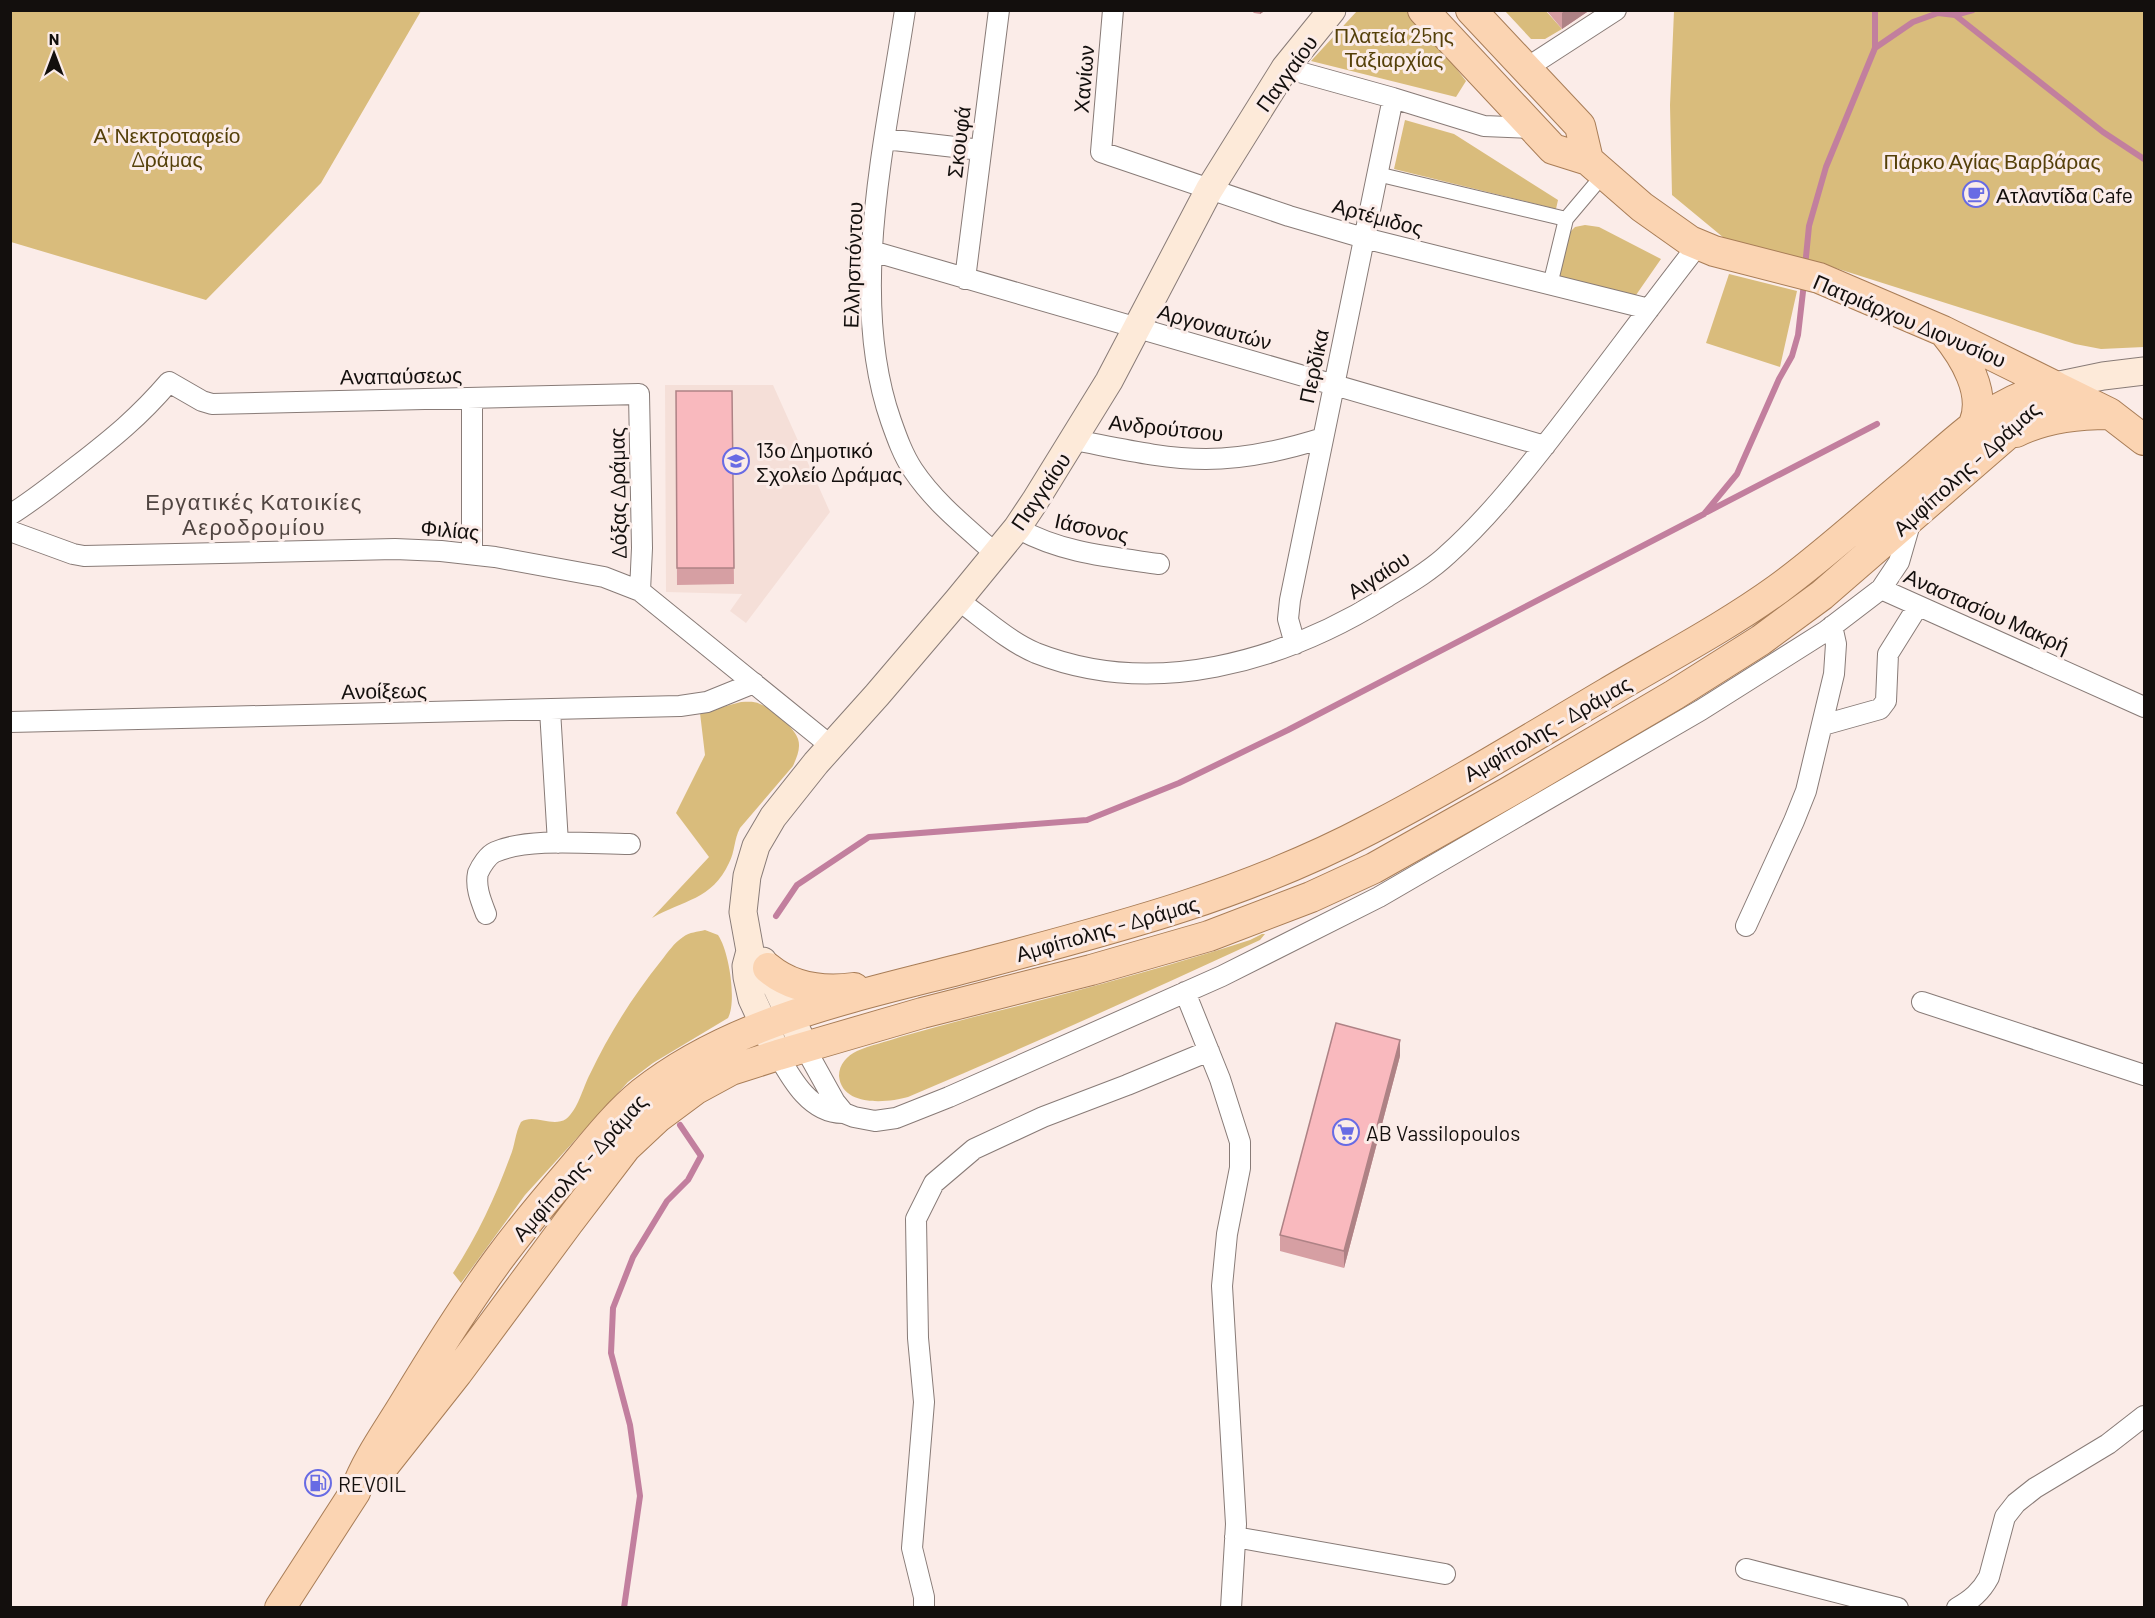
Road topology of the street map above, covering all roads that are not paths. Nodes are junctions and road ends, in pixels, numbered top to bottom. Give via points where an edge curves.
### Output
1 (905, 10) edge
2 (999, 10) edge
3 (1113, 10) edge
4 (1332, 10) edge
5 (1423, 10) edge
6 (1616, 10) edge
7 (1483, 17) edge
8 (1285, 68) junction
9 (1525, 69) junction
10 (1393, 98) junction
11 (1532, 128) junction
12 (885, 139) junction
13 (981, 150) junction
14 (1101, 152) joint
15 (1596, 167) junction
16 (1377, 174) junction
17 (1209, 190) junction
18 (1566, 219) junction
19 (1364, 238) junction
20 (1698, 245) junction
21 (872, 251) junction
22 (965, 279) junction
23 (1550, 285) junction
24 (1649, 309) junction
25 (1137, 328) junction
26 (1943, 331) junction
27 (2145, 371) edge
28 (1334, 385) junction
29 (2055, 386) junction
30 (639, 394) joint
31 (472, 398) junction
32 (2109, 413) junction
33 (2145, 420) edge
34 (1974, 424) junction
35 (1323, 438) junction
36 (1074, 440) junction
37 (2001, 440) junction
38 (2145, 440) edge
39 (1545, 446) junction
40 (10, 515) edge
41 (1912, 517) junction
42 (1017, 528) junction
43 (10, 531) edge
44 (472, 554) junction
45 (996, 554) junction
46 (1159, 564) dead end
47 (1881, 589) junction
48 (640, 591) junction
49 (958, 600) junction
50 (1918, 606) junction
51 (1832, 626) junction
52 (1295, 644) junction
53 (754, 683) junction
54 (2145, 707) edge
55 (549, 710) junction
56 (10, 722) edge
57 (1823, 724) junction
58 (831, 746) junction
59 (558, 843) junction
60 (630, 844) dead end
61 (486, 914) dead end
62 (1746, 926) dead end
63 (754, 948) junction
64 (984, 963) junction
65 (1185, 992) junction
66 (1922, 1002) dead end
67 (777, 1021) junction
68 (792, 1051) junction
69 (1209, 1051) junction
70 (2145, 1075) edge
71 (676, 1086) junction
72 (844, 1113) junction
73 (2145, 1416) edge
74 (1235, 1537) junction
75 (1746, 1569) dead end
76 (1445, 1574) dead end
77 (280, 1608) edge
78 (924, 1608) edge
79 (1231, 1608) edge
80 (1898, 1608) edge
81 (1957, 1608) edge

1 - 12 street, Ελλησπόντου
2 - 13 street, Σκουφά
3 - 14 street, Χανίων
4 - 8 main road, Παγγαίου
5 - 11 main road, Πατριάρχου Διονυσίου
6 - 9 street
7 - 9 main road
8 - 10 street
8 - 17 main road, Παγγαίου
9 - 15 main road via 1580,126
10 - 11 street via 1484,126
10 - 16 street, Περδίκα
11 - 15 main road, Πατριάρχου Διονυσίου via 1553,149
12 - 13 street
12 - 21 street, Ελλησπόντου
13 - 22 street, Σκουφά
14 - 17 street, Αρτέμιδος
15 - 18 street
15 - 20 main road, Πατριάρχου Διονυσίου via 1642,207
16 - 18 street
16 - 19 street, Περδίκα
17 - 19 street, Αρτέμιδος
17 - 25 main road, Παγγαίου
18 - 23 street
19 - 23 street, Αρτέμιδος
19 - 28 street, Περδίκα
20 - 24 street, Αιγαίου
20 - 26 main road, Πατριάρχου Διονυσίου via 1808,275
21 - 22 street, Αργοναυτών
21 - 45 street, Ελλησπόντου via 876,358 898,441 912,470 931,493
22 - 25 street, Αργοναυτών
23 - 24 street, Αρτέμιδος
24 - 39 street, Αιγαίου
25 - 28 street, Αργοναυτών
25 - 36 main road, Παγγαίου
26 - 29 main road, Πατριάρχου Διονυσίου
26 - 34 main road via 1960,351 1972,377 1977,403
27 - 29 main road
28 - 35 street, Περδίκα
28 - 39 street, Αργοναυτών
29 - 32 main road, Πατριάρχου Διονυσίου
29 - 34 main road, Αμφίπολης - Δράμας via 2031,391 2003,404
29 - 37 main road, Αμφίπολης - Δράμας
30 - 31 street, Αναπαύσεως
30 - 48 street, Δόξας Δράμας
31 - 40 street, Αναπαύσεως via 212,404 169,382 112,440
31 - 44 street
32 - 33 main road, Πατριάρχου Διονυσίου
32 - 37 main road via 2029,426
32 - 38 main road, Πατριάρχου Διονυσίου
34 - 64 main road, Αμφίπολης - Δράμας via 1818,557 1754,605 1496,759 1370,829 1222,895
35 - 36 street, Ανδρούτσου via 1250,456 1204,459
35 - 52 street, Περδίκα via 1290,600 1288,619
36 - 42 main road, Παγγαίου
37 - 41 main road, Αμφίπολης - Δράμας
39 - 52 street, Αιγαίου via 1474,528 1434,566 1350,620
41 - 47 street, Αναστασίου Μακρή via 1899,562
41 - 68 main road, Αμφίπολης - Δράμας via 1799,614 1734,658 1507,793 1339,885 1186,944
42 - 45 main road, Παγγαίου
42 - 46 street, Ιάσονος via 1058,547
43 - 44 street, Φιλίας via 84,556 395,549
44 - 48 street, Φιλίας via 604,577
45 - 49 main road, Παγγαίου
47 - 50 street, Αναστασίου Μακρή
47 - 51 street
48 - 53 street, Φιλίας
49 - 52 street, Αιγαίου via 1034,652 1106,672 1150,674 1200,669
49 - 58 main road, Παγγαίου
50 - 54 street, Αναστασίου Μακρή
50 - 57 street via 1888,654 1887,701 1880,709
51 - 57 street via 1836,664
51 - 65 street via 1701,710 1451,856 1346,914
53 - 55 street, Ανοίξεως via 695,705
53 - 58 street, Φιλίας
55 - 56 street, Ανοίξεως
55 - 59 street
57 - 62 street via 1800,808
58 - 63 main road, Παγγαίου via 773,816 756,846 747,876 743,912
59 - 60 street
59 - 61 street via 521,845 494,852 478,873 478,891
63 - 64 main road via 783,979 804,987 840,989
63 - 67 main road
64 - 67 main road, Αμφίπολης - Δράμας
65 - 69 street
65 - 72 street via 909,1114 875,1121
66 - 70 street
67 - 68 main road
67 - 71 main road, Αμφίπολης - Δράμας via 713,1048
68 - 71 main road, Αμφίπολης - Δράμας
68 - 72 street
68 - 72 street via 797,1085 817,1106
69 - 74 street via 1231,1108 1241,1157 1222,1286
69 - 78 street via 974,1149 934,1183 916,1219 918,1338 924,1402 912,1548
71 - 77 main road, Αμφίπολης - Δράμας via 648,1107 626,1148 403,1443 372,1479 355,1492
73 - 81 street via 2109,1444 2016,1503 2005,1517 1984,1586
74 - 76 street
74 - 79 street
75 - 80 street

